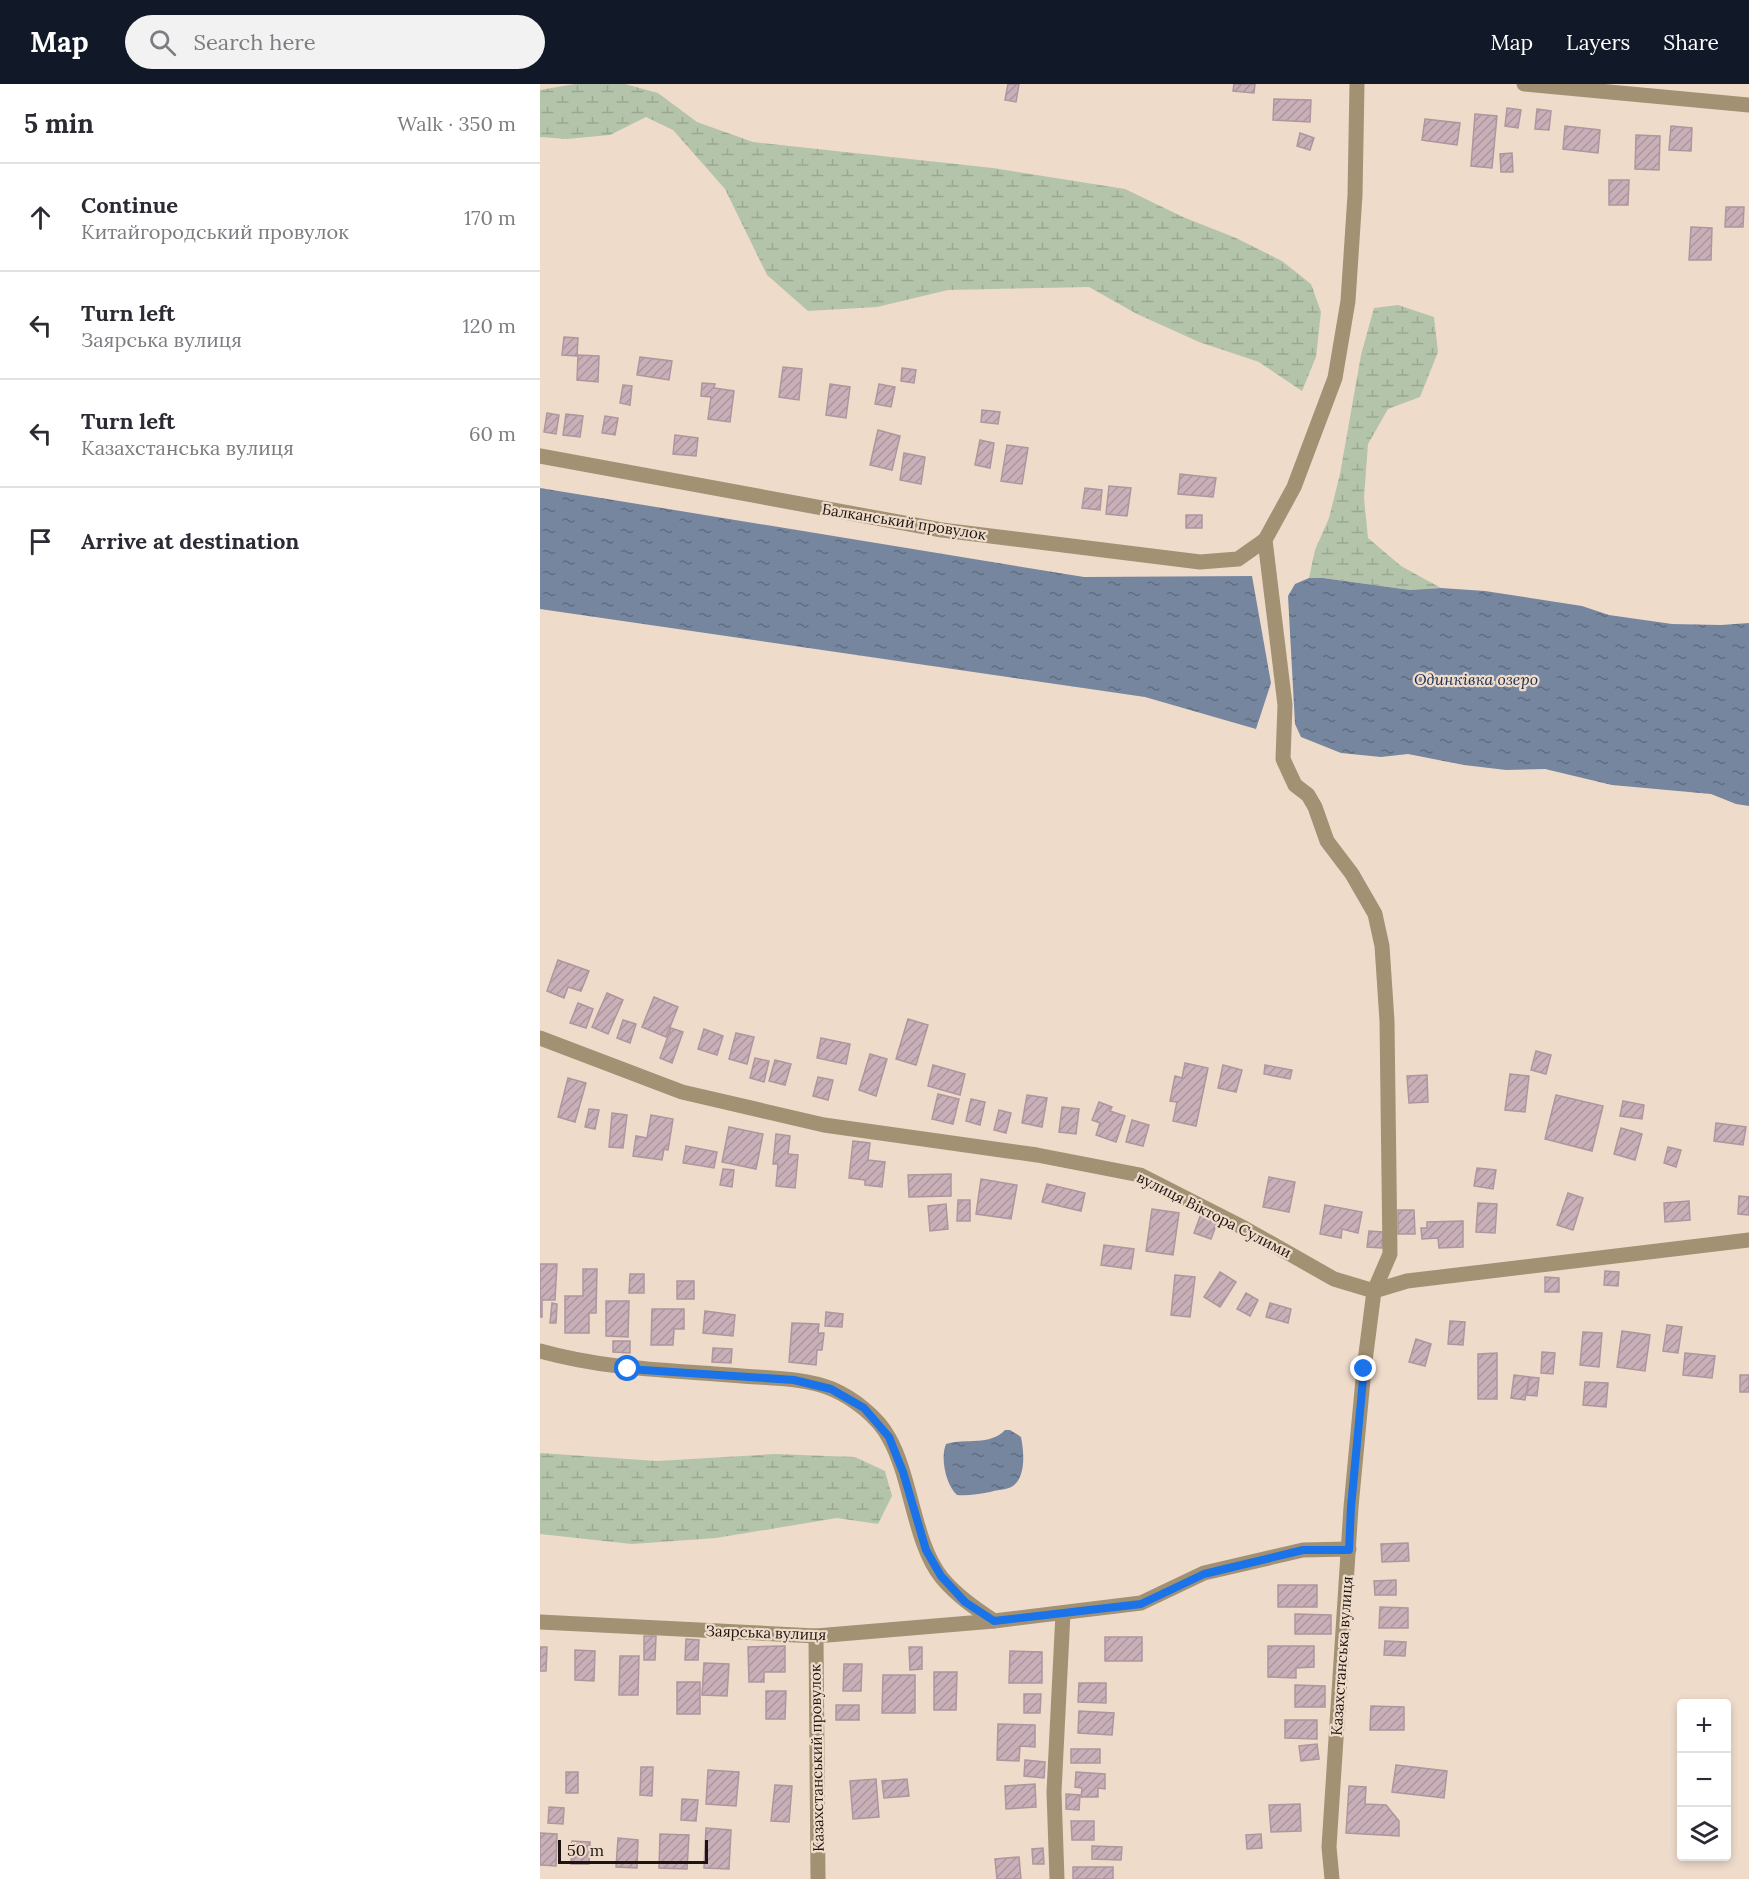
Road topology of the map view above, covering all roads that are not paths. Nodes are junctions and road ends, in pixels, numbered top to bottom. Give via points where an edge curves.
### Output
1 (1356, 84) edge
2 (1524, 84) edge
3 (1749, 105) edge
4 (540, 456) edge
5 (1265, 540) junction
6 (540, 1038) edge
7 (1749, 1240) edge
8 (1374, 1291) junction
9 (540, 1351) edge
10 (1349, 1550) junction
11 (1063, 1613) junction
12 (994, 1621) junction
13 (540, 1623) edge
14 (816, 1636) junction
15 (818, 1879) edge
16 (1057, 1879) edge
17 (1332, 1879) edge

1 - 5 street via 1355,195 1348,301 1335,378 1294,487
2 - 3 street
4 - 5 street, Балканський провулок via 942,530 1200,562 1238,559
5 - 8 street, Казахстанська вулиця via 1286,705 1283,759 1295,785 1315,807 1327,841 1375,914 1382,946 1387,1021 1390,1254
6 - 8 street, вулиця Віктора Сулими via 682,1092 813,1122 1038,1155 1140,1175 1334,1278
7 - 8 street via 1407,1281
8 - 10 street, Казахстанська вулиця
9 - 12 street via 628,1369 794,1380 831,1389 848,1398 864,1408 889,1437 926,1550 941,1576 965,1602
10 - 11 street, Заярська вулиця via 1303,1550 1204,1574 1141,1604
10 - 17 street, Казахстанська вулиця via 1329,1847
11 - 12 street, Заярська вулиця
11 - 16 street via 1054,1792
12 - 14 street, Заярська вулиця
13 - 14 street, Заярська вулиця
14 - 15 street, Казахстанський провулок

